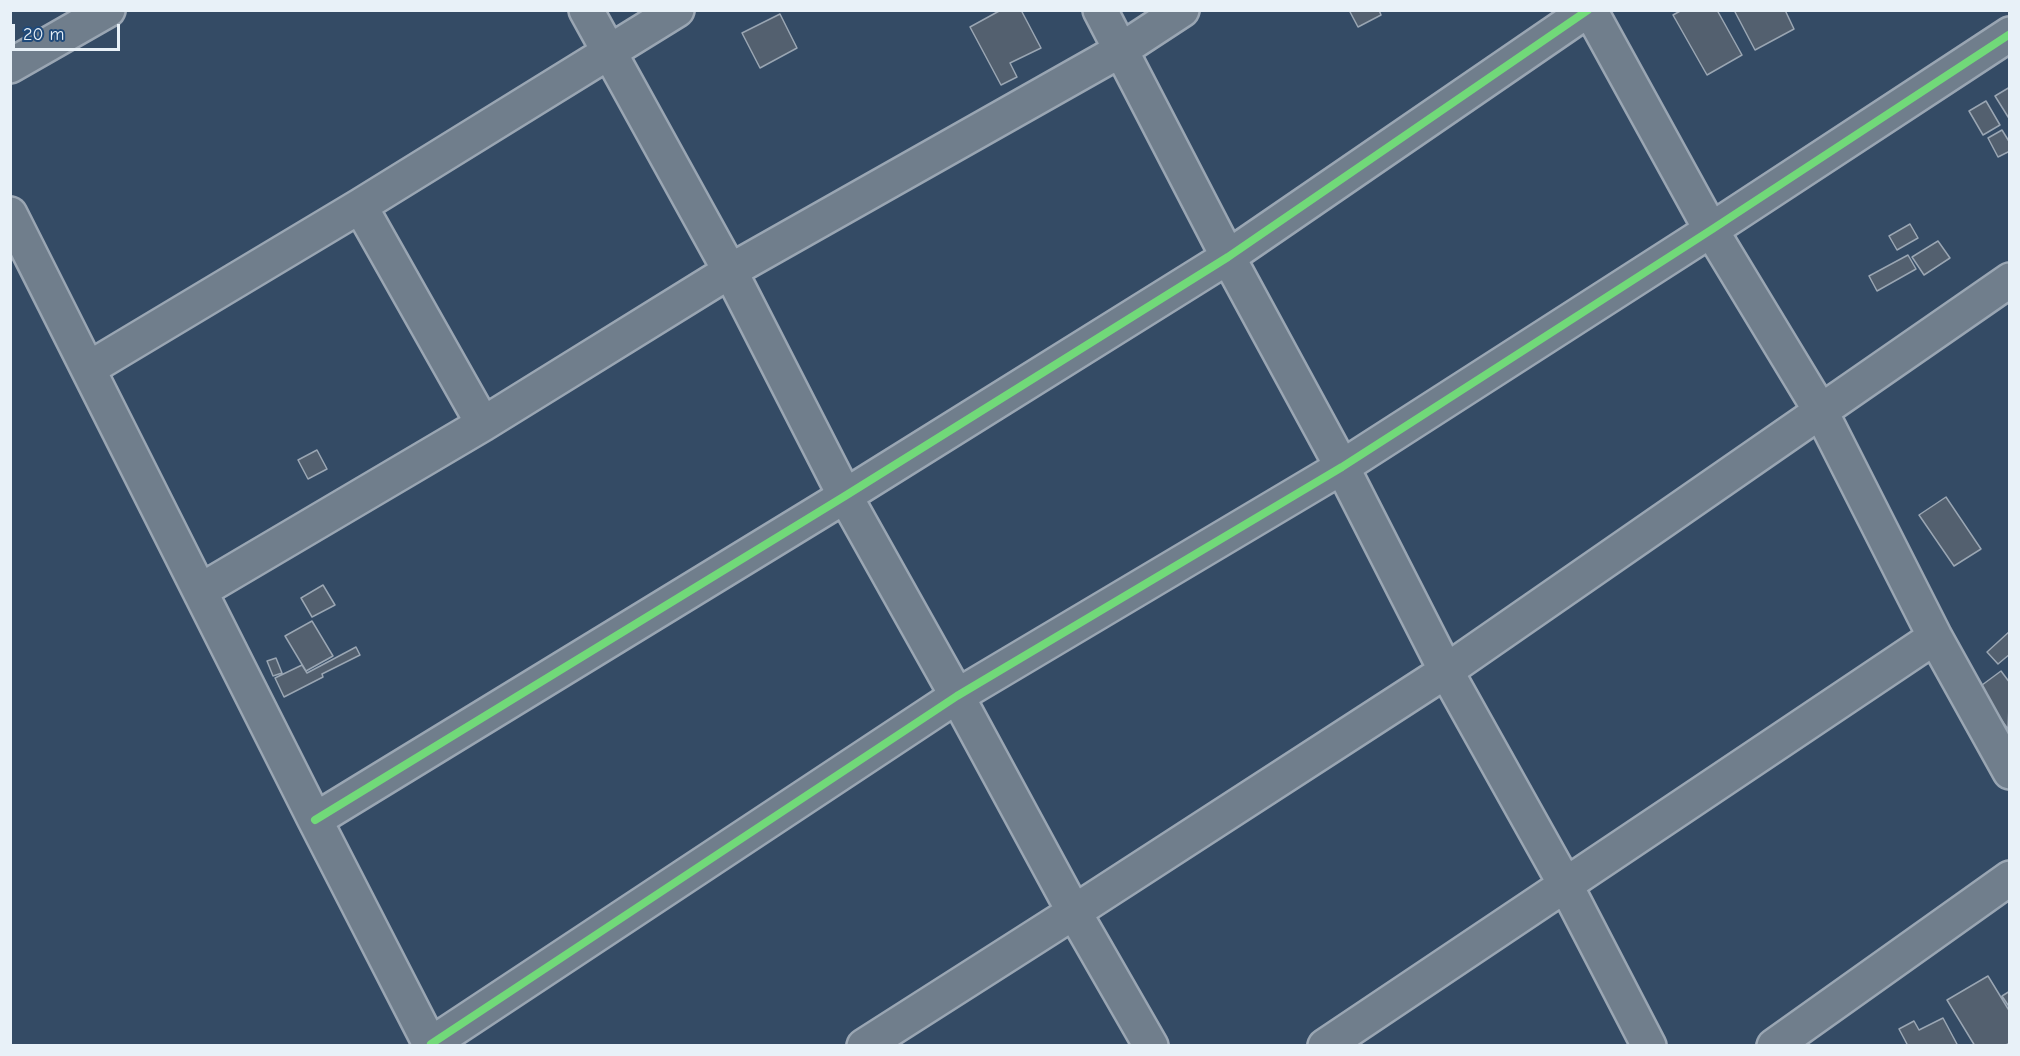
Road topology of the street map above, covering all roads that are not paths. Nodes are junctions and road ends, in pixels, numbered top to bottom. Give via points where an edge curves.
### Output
1 (108, 10) edge
2 (586, 10) edge
3 (677, 10) edge
4 (1100, 10) edge
5 (1182, 10) edge
6 (1589, 10) edge
7 (2010, 34) edge
8 (1121, 50) junction
9 (609, 53) junction
10 (10, 66) edge
11 (360, 206) junction
12 (10, 214) edge
13 (1711, 230) junction
14 (1228, 258) junction
15 (730, 271) junction
16 (2010, 280) edge
17 (88, 369) junction
18 (1820, 410) junction
19 (483, 424) junction
20 (1342, 467) junction
21 (845, 496) junction
22 (200, 591) junction
23 (1935, 638) junction
24 (1446, 671) junction
25 (957, 696) junction
26 (2010, 772) edge
27 (315, 820) junction
28 (2010, 878) edge
29 (1565, 884) junction
30 (1074, 912) junction
31 (431, 1045) edge
32 (864, 1046) edge
33 (1151, 1046) edge
34 (1325, 1046) edge
35 (1649, 1046) edge
36 (1774, 1046) edge

1 - 10 street
2 - 9 street
3 - 9 street
4 - 8 street
5 - 8 street
6 - 13 street
6 - 14 street
7 - 13 street
8 - 14 street
8 - 15 street
9 - 11 street
9 - 15 street
11 - 17 street
11 - 19 street
12 - 17 street
13 - 18 street
13 - 20 street
14 - 20 street
14 - 21 street
15 - 19 street
15 - 21 street
16 - 18 street
17 - 22 street
18 - 23 street
18 - 24 street
19 - 22 street
20 - 24 street
20 - 25 street
21 - 25 street
21 - 27 street
22 - 27 street
23 - 26 street
23 - 29 street
24 - 29 street
24 - 30 street
25 - 30 street
25 - 31 street
27 - 31 street
28 - 36 street
29 - 34 street
29 - 35 street
30 - 32 street
30 - 33 street

